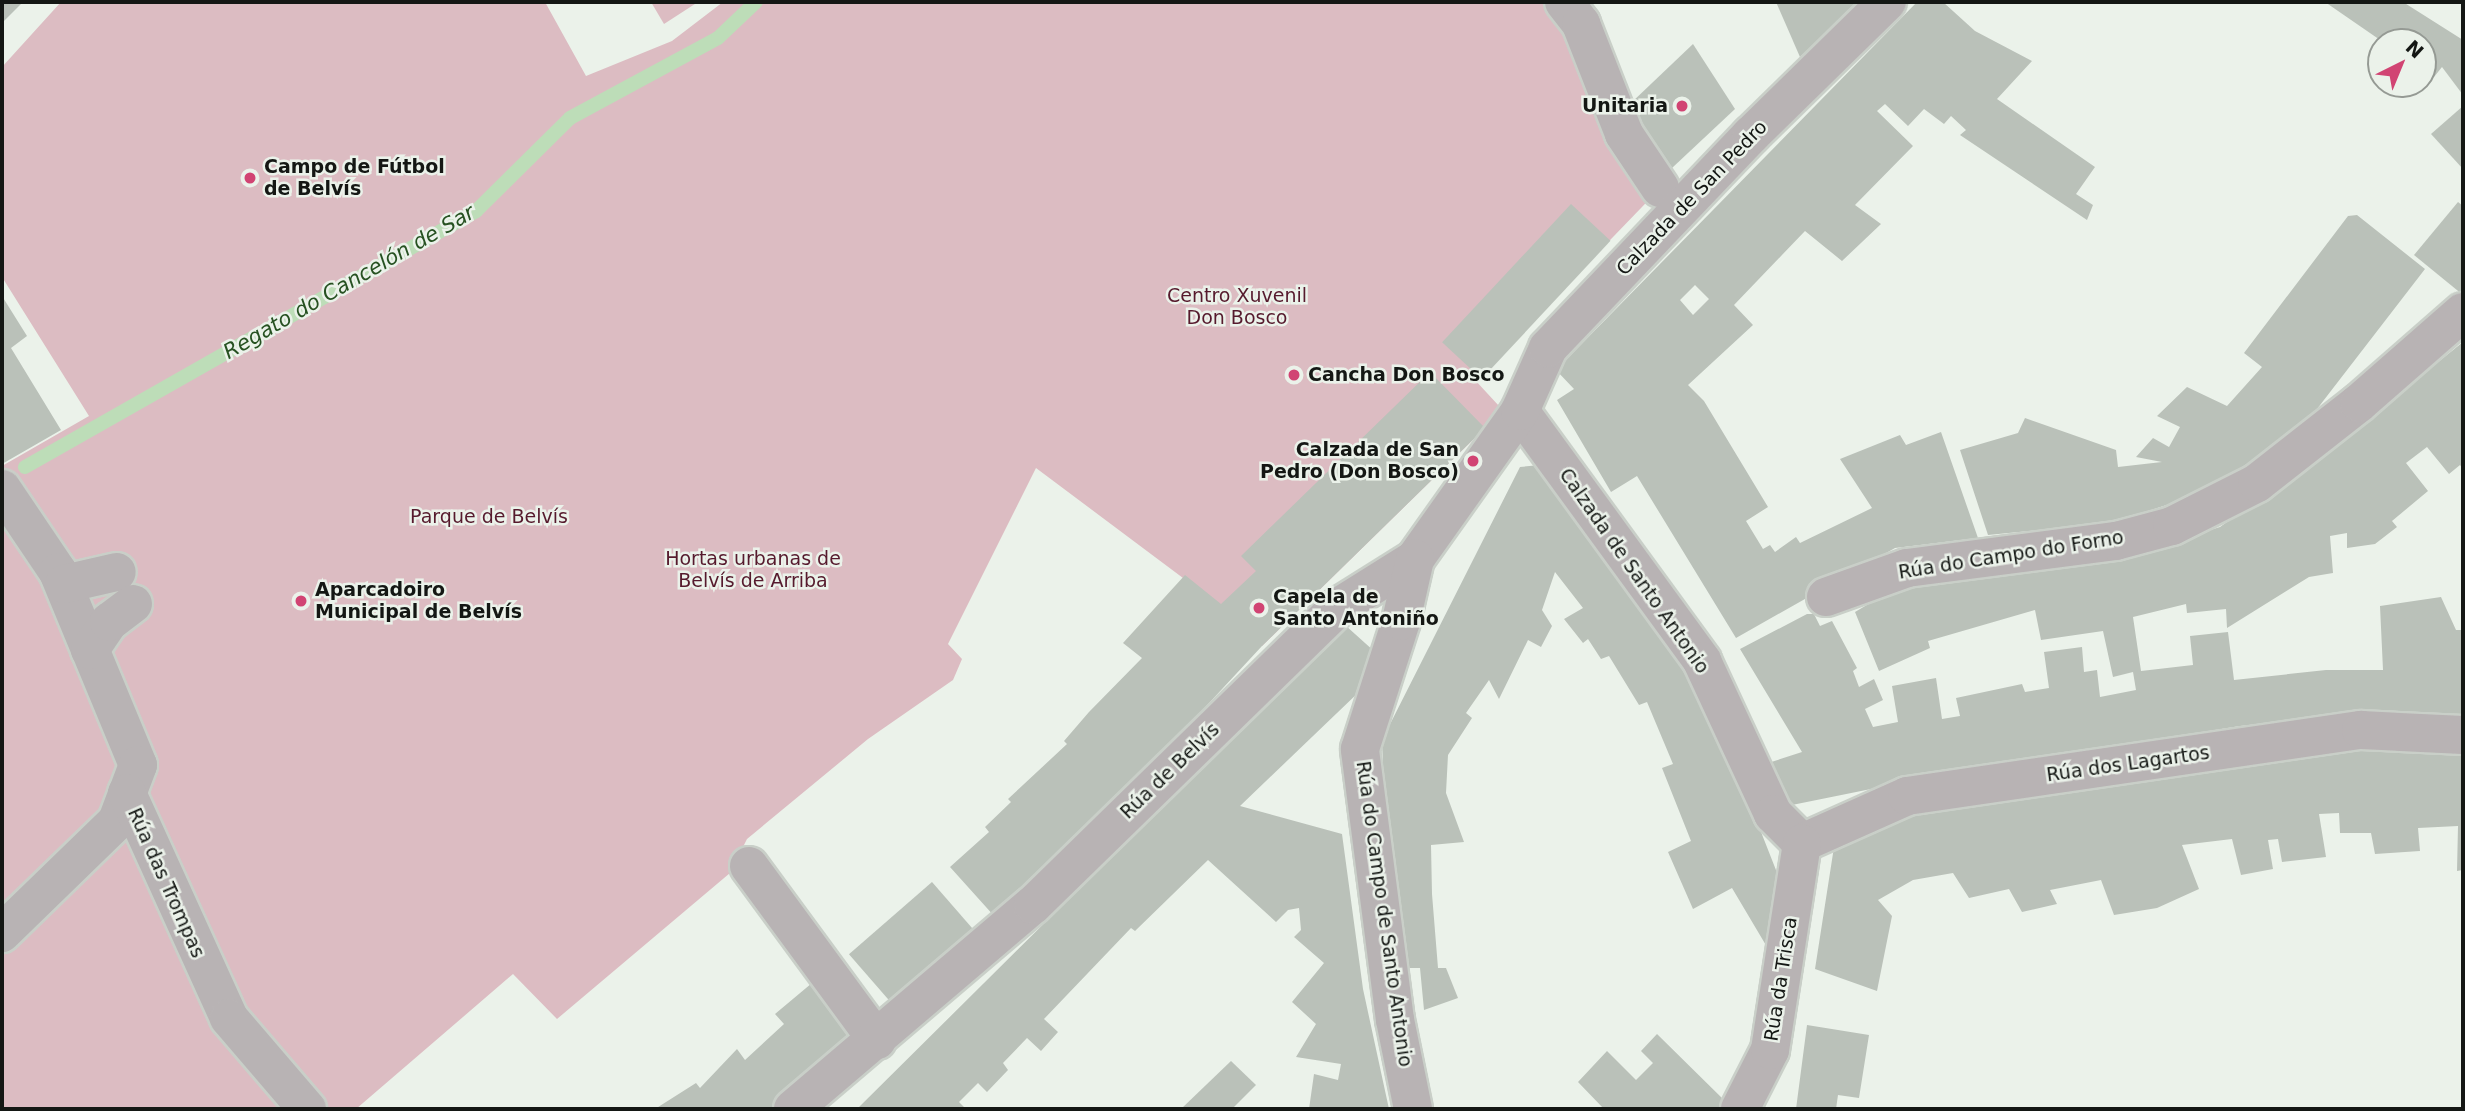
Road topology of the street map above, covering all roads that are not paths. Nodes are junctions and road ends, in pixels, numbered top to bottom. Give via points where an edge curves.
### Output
1 (1564, 2) edge
2 (1887, 2) edge
3 (1660, 188) dead end
4 (2463, 312) edge
5 (1520, 411) junction
6 (2, 489) edge
7 (1415, 559) junction
8 (64, 584) junction
9 (1826, 597) dead end
10 (90, 650) junction
11 (2463, 735) edge
12 (127, 793) junction
13 (1802, 843) junction
14 (749, 866) dead end
15 (2, 933) edge
16 (877, 1040) junction
17 (307, 1109) edge
18 (793, 1109) edge
19 (1413, 1109) edge
20 (1740, 1109) edge

1 - 3 street via 1581,24 1624,134
2 - 5 street, Calzada de San Pedro via 1751,135 1548,348
4 - 9 street, Rúa do Campo do Forno via 2359,403 2257,483 2172,526 2116,541 1907,568
5 - 7 street, Rúa de Belvís
5 - 13 street, Calzada de Santo Antonio via 1702,661 1773,814
6 - 8 street, Rúa das Trompas
7 - 16 street, Rúa de Belvís via 1337,608 1033,905
7 - 19 street, Rúa do Campo de Santo Antonio via 1401,621 1360,749 1395,1020
8 - 10 street, Rúa das Trompas
8 - 10 street via 125,588
10 - 12 street, Rúa das Trompas via 138,765
11 - 13 street, Rúa dos Lagartos via 2361,730 1907,796
12 - 15 street via 117,821
12 - 17 street, Rúa das Trompas via 229,1018
13 - 20 street, Rúa da Trisca via 1770,1050
14 - 16 street
16 - 18 street, Rúa de Belvís

